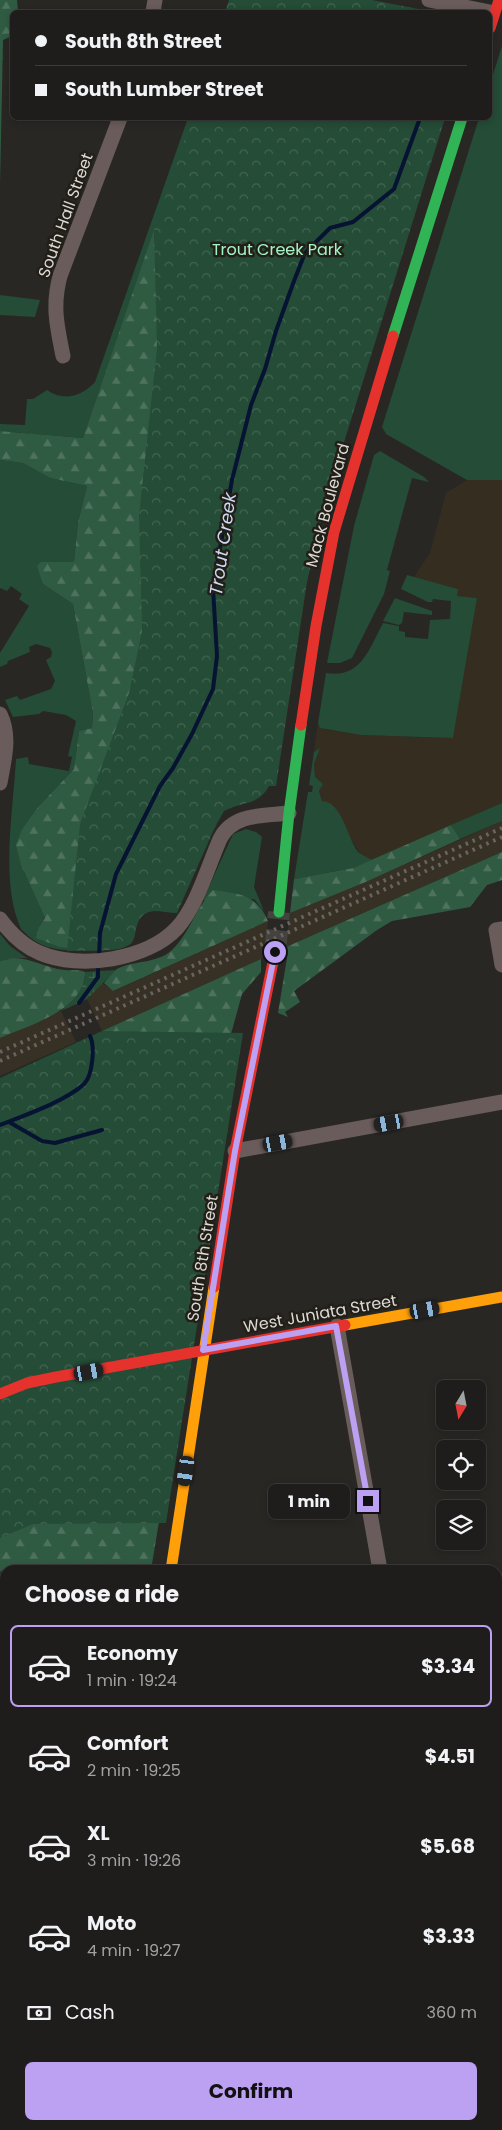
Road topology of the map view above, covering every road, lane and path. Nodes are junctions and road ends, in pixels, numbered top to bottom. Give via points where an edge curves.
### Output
1 (429, 0) edge
2 (478, 10) edge
3 (119, 120) edge
4 (461, 120) edge
5 (63, 356) dead end
6 (0, 714) edge
7 (0, 783) edge
8 (289, 813) junction
9 (279, 912) tunnel mouth
10 (0, 919) edge
11 (499, 930) edge
12 (275, 952) tunnel mouth
13 (502, 965) edge
14 (502, 1102) edge
15 (235, 1151) junction
16 (502, 1296) edge
17 (336, 1326) junction
18 (203, 1350) junction
19 (0, 1394) edge
20 (172, 1565) edge
21 (379, 1565) edge

1 - 2 street
3 - 5 street, South Hall Street via 60,276 55,314
4 - 8 main road, Mack Boulevard via 334,532 316,626
6 - 7 street via 6,748
8 - 9 main road, Mack Boulevard
8 - 10 street via 251,817 232,823 224,831 190,911 178,928 162,942 138,953 84,961 60,959 41,953 15,937
11 - 13 street
12 - 15 main road, South 8th Street
14 - 15 street
15 - 18 main road, South 8th Street
16 - 17 main road, West Juniata Street
17 - 18 main road, West Juniata Street
17 - 21 street
18 - 19 main road, West Juniata Street via 56,1377
18 - 20 main road, South 8th Street

